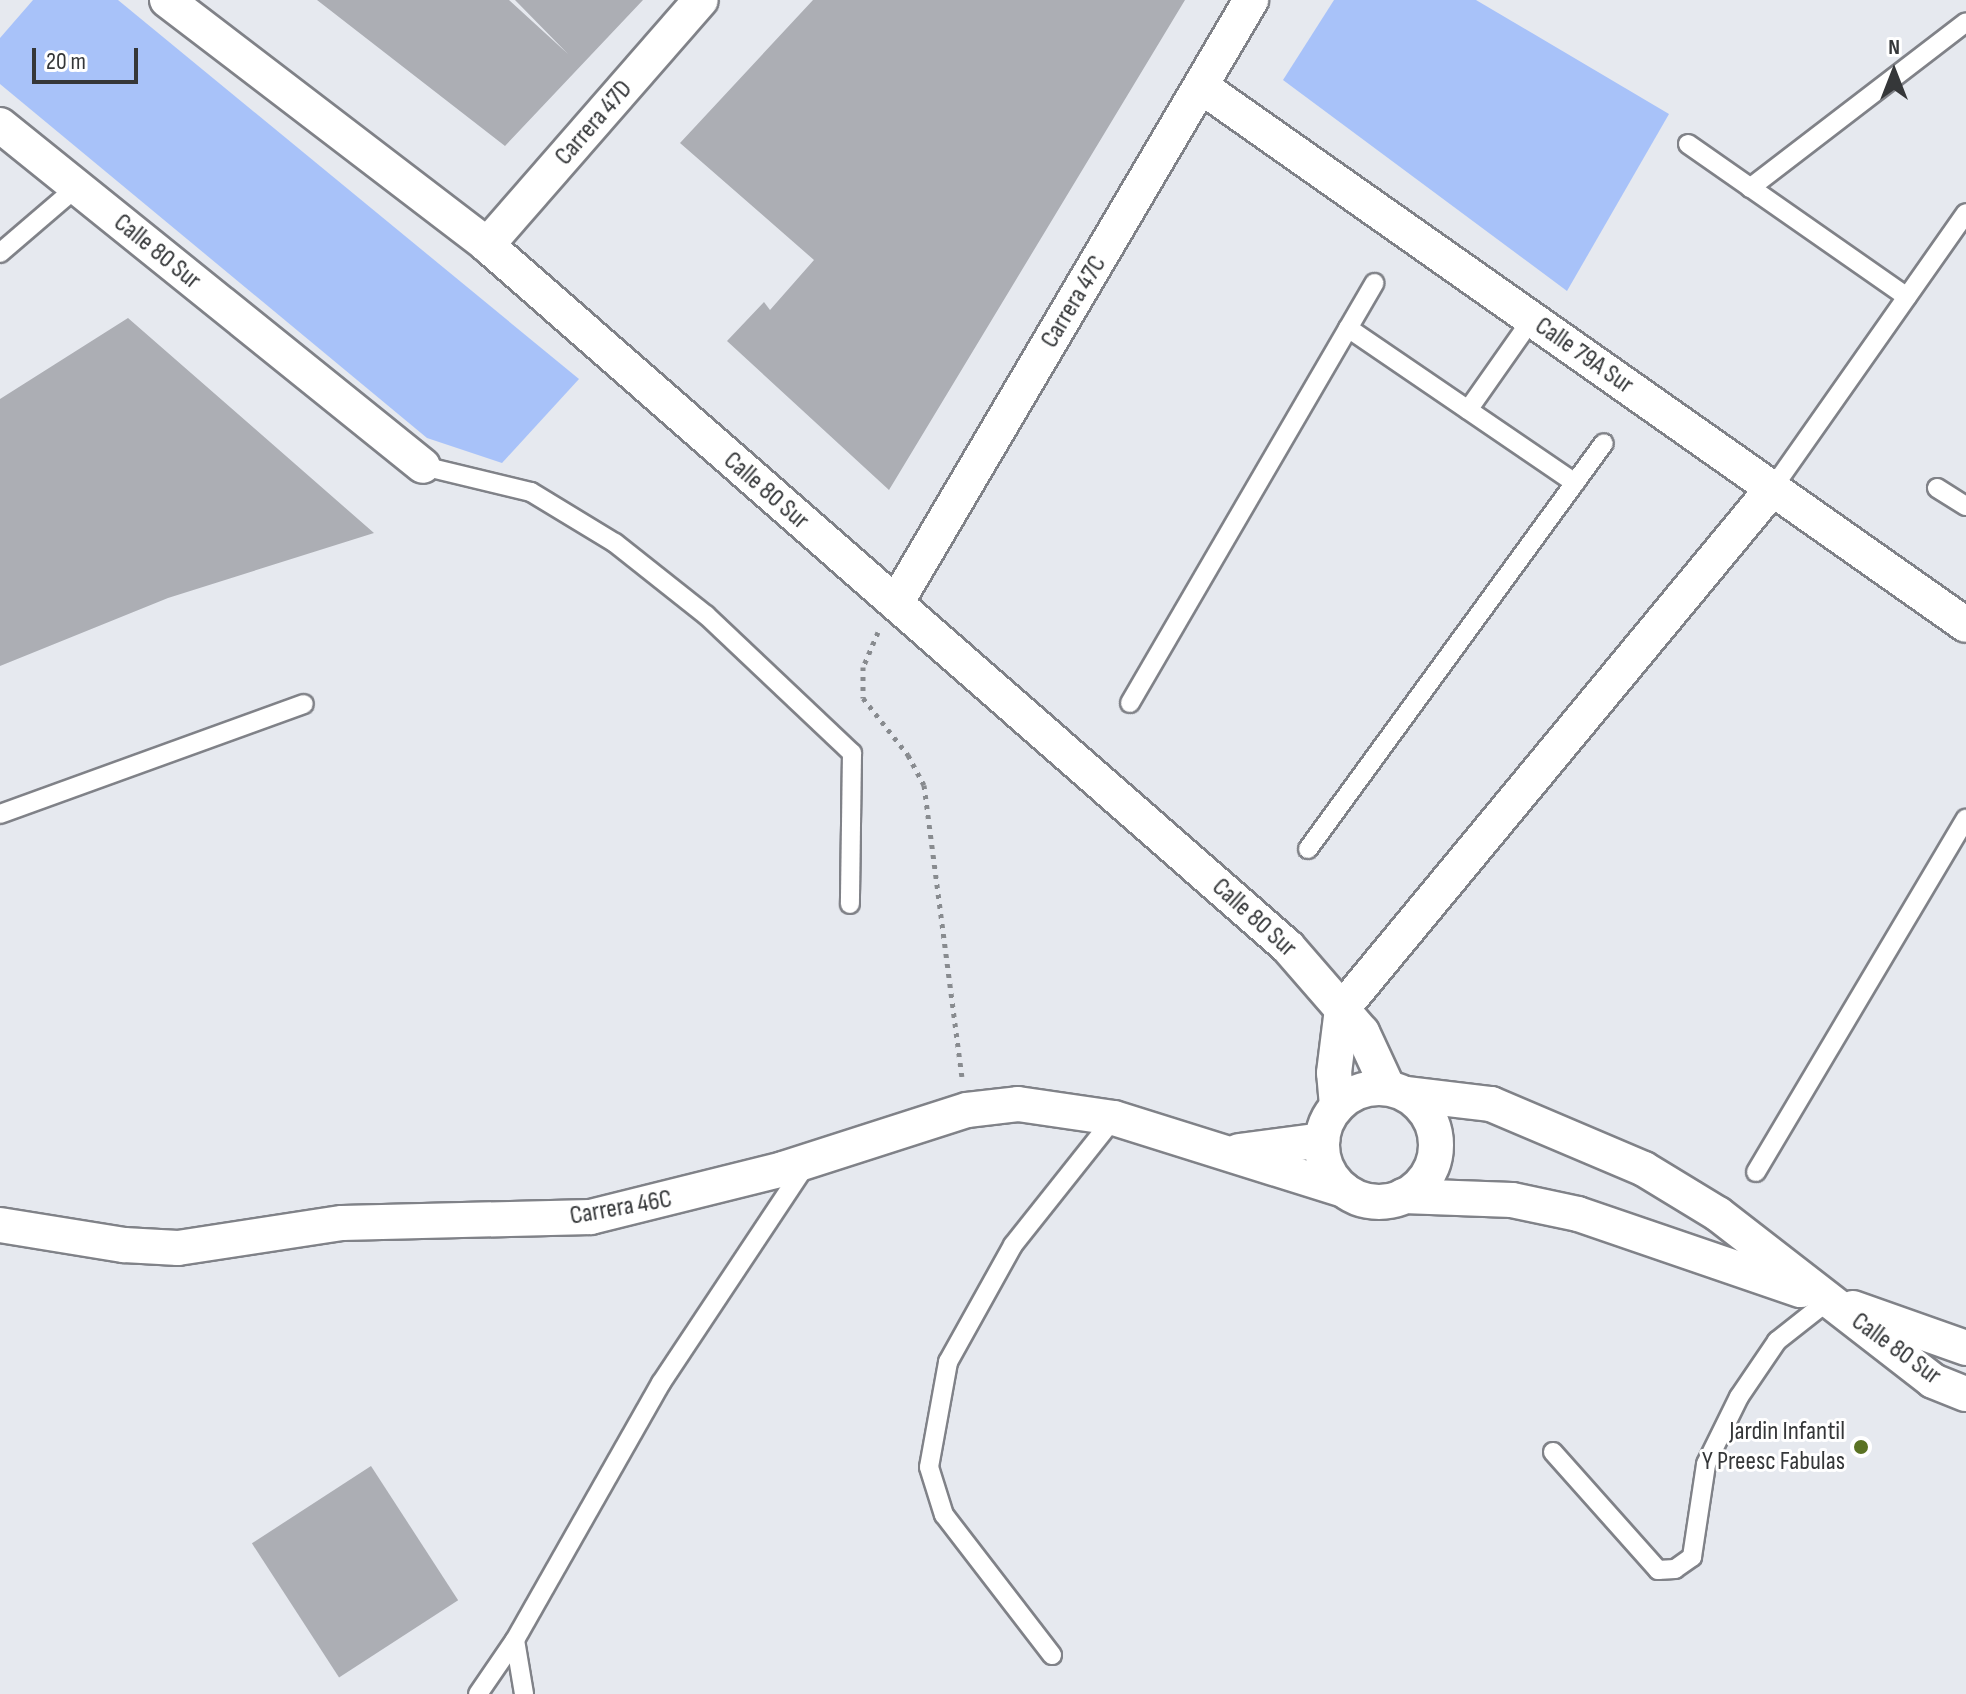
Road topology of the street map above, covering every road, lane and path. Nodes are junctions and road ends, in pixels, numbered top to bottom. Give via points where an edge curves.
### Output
1 (167, 0) edge
2 (701, 0) edge
3 (1251, 0) edge
4 (1966, 22) edge
5 (1202, 87) junction
6 (0, 125) edge
7 (1688, 144) dead end
8 (77, 187) junction
9 (1750, 188) junction
10 (1966, 213) edge
11 (487, 245) junction
12 (0, 253) edge
13 (1374, 283) dead end
14 (1907, 297) junction
15 (1532, 319) junction
16 (1348, 328) junction
17 (1468, 410) junction
18 (1604, 443) dead end
19 (423, 466) joint
20 (1575, 483) junction
21 (1937, 488) dead end
22 (1772, 489) junction
23 (1966, 506) edge
24 (896, 603) junction
25 (1966, 625) edge
26 (1130, 703) dead end
27 (304, 704) dead end
28 (0, 814) edge
29 (1966, 819) edge
30 (1308, 849) dead end
31 (850, 904) dead end
32 (1342, 1009) junction
33 (1397, 1091) junction
34 (1337, 1106) junction
35 (967, 1110) junction
36 (1114, 1118) junction
37 (1322, 1140) junction
38 (1226, 1153) junction
39 (812, 1156) junction
40 (1756, 1172) dead end
41 (1344, 1190) junction
42 (1403, 1196) junction
43 (0, 1225) edge
44 (1829, 1300) junction
45 (1966, 1348) edge
46 (1966, 1394) edge
47 (1553, 1452) dead end
48 (515, 1640) junction
49 (1052, 1655) dead end
50 (478, 1694) edge
51 (524, 1694) edge

1 - 11 street, Calle 80 Sur
2 - 11 street, Carrera 47D
3 - 5 street, Carrera 47C
4 - 9 lane
5 - 15 street, Calle 79A Sur
5 - 24 street, Carrera 47C
6 - 8 street, Calle 80 Sur
7 - 9 lane
8 - 12 lane
8 - 19 street, Calle 80 Sur
9 - 14 lane
10 - 14 lane
11 - 24 street, Calle 80 Sur
13 - 16 lane
14 - 22 lane
15 - 17 lane
15 - 22 street, Calle 79A Sur
16 - 17 lane
16 - 26 lane
17 - 20 lane
18 - 20 lane
19 - 31 lane, Calle 80 Sur via 531,492 615,543 706,615 852,753
20 - 30 lane
21 - 23 lane
22 - 25 street, Calle 79A Sur
22 - 32 street
24 - 32 street, Calle 80 Sur via 1288,947
24 - 35 path via 863,667 863,698 908,755 924,785
27 - 28 lane
29 - 40 lane
32 - 33 street, Calle 80 Sur
32 - 34 street via 1335,1052
33 - 34 street via 1352,1094
33 - 42 street via 1431,1120 1436,1138 1429,1172
33 - 44 street, Calle 80 Sur via 1491,1104 1644,1169 1718,1214
34 - 37 street
35 - 36 street, Carrera 46C via 1018,1104
35 - 39 street, Carrera 46C
36 - 38 street, Carrera 46C
36 - 49 lane via 1013,1245 948,1362 929,1467 944,1515
37 - 38 street
37 - 41 street via 1324,1159
38 - 41 street, Carrera 46C
39 - 43 street, Carrera 46C via 783,1169 591,1217 342,1223 178,1248
39 - 48 lane via 661,1383
41 - 42 street via 1373,1201
42 - 44 street, Calle 80 Sur via 1512,1200 1578,1214
44 - 45 street
44 - 46 street, Calle 80 Sur via 1933,1381
44 - 47 lane via 1777,1341 1739,1397 1706,1464 1692,1557 1675,1569 1658,1570
48 - 50 lane
48 - 51 lane

